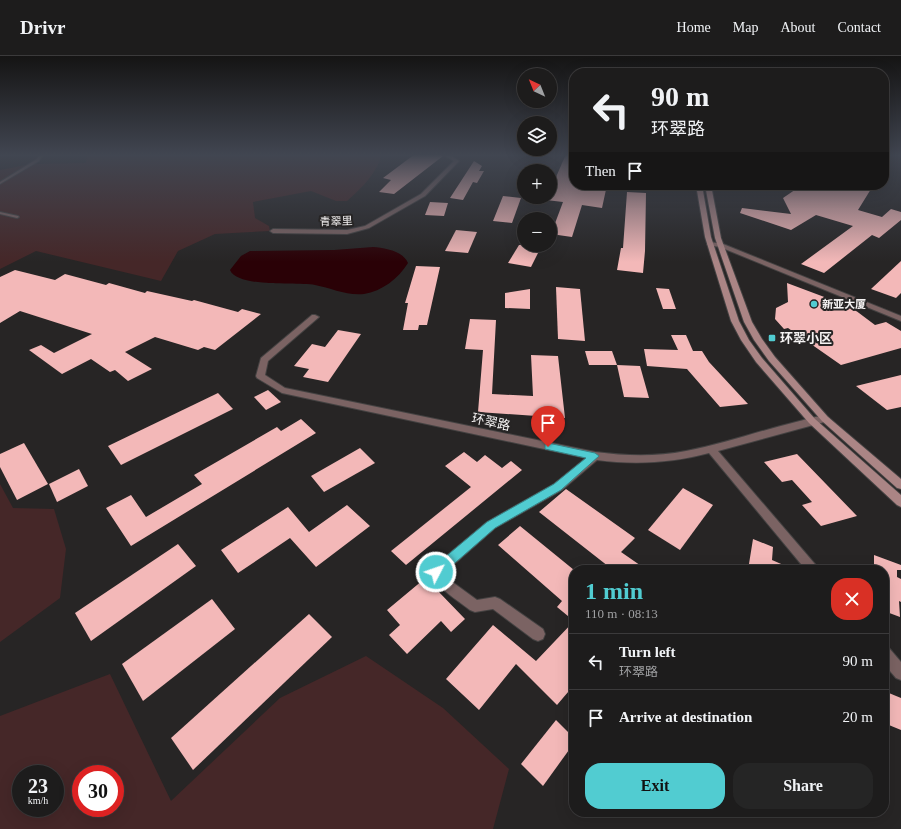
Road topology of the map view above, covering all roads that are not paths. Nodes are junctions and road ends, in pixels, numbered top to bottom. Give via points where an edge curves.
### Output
1 (428, 190) edge
2 (700, 190) edge
3 (709, 190) edge
4 (0, 213) edge
5 (17, 218) dead end
6 (273, 231) dead end
7 (710, 244) junction
8 (721, 245) junction
9 (315, 317) dead end
10 (901, 319) edge
11 (825, 419) junction
12 (812, 421) junction
13 (711, 449) junction
14 (595, 456) junction
15 (901, 485) edge
16 (901, 502) edge
17 (810, 565) edge
18 (538, 634) dead end
19 (889, 659) edge
20 (901, 673) edge

1 - 6 street, 青翠里 via 374,225 347,232
2 - 7 main road
3 - 8 main road
4 - 5 lane
7 - 8 street
7 - 12 main road via 735,321 745,340
8 - 10 street
8 - 11 main road via 748,322 758,340 772,360
9 - 14 street, 环翠路 via 264,360 260,376 282,390
11 - 12 street, 环翠路
11 - 15 main road
12 - 13 street, 环翠路
12 - 16 main road
13 - 14 street, 环翠路 via 664,459
13 - 17 street
14 - 18 street via 558,487 491,525 436,572 447,585 475,606 495,603
19 - 20 street

